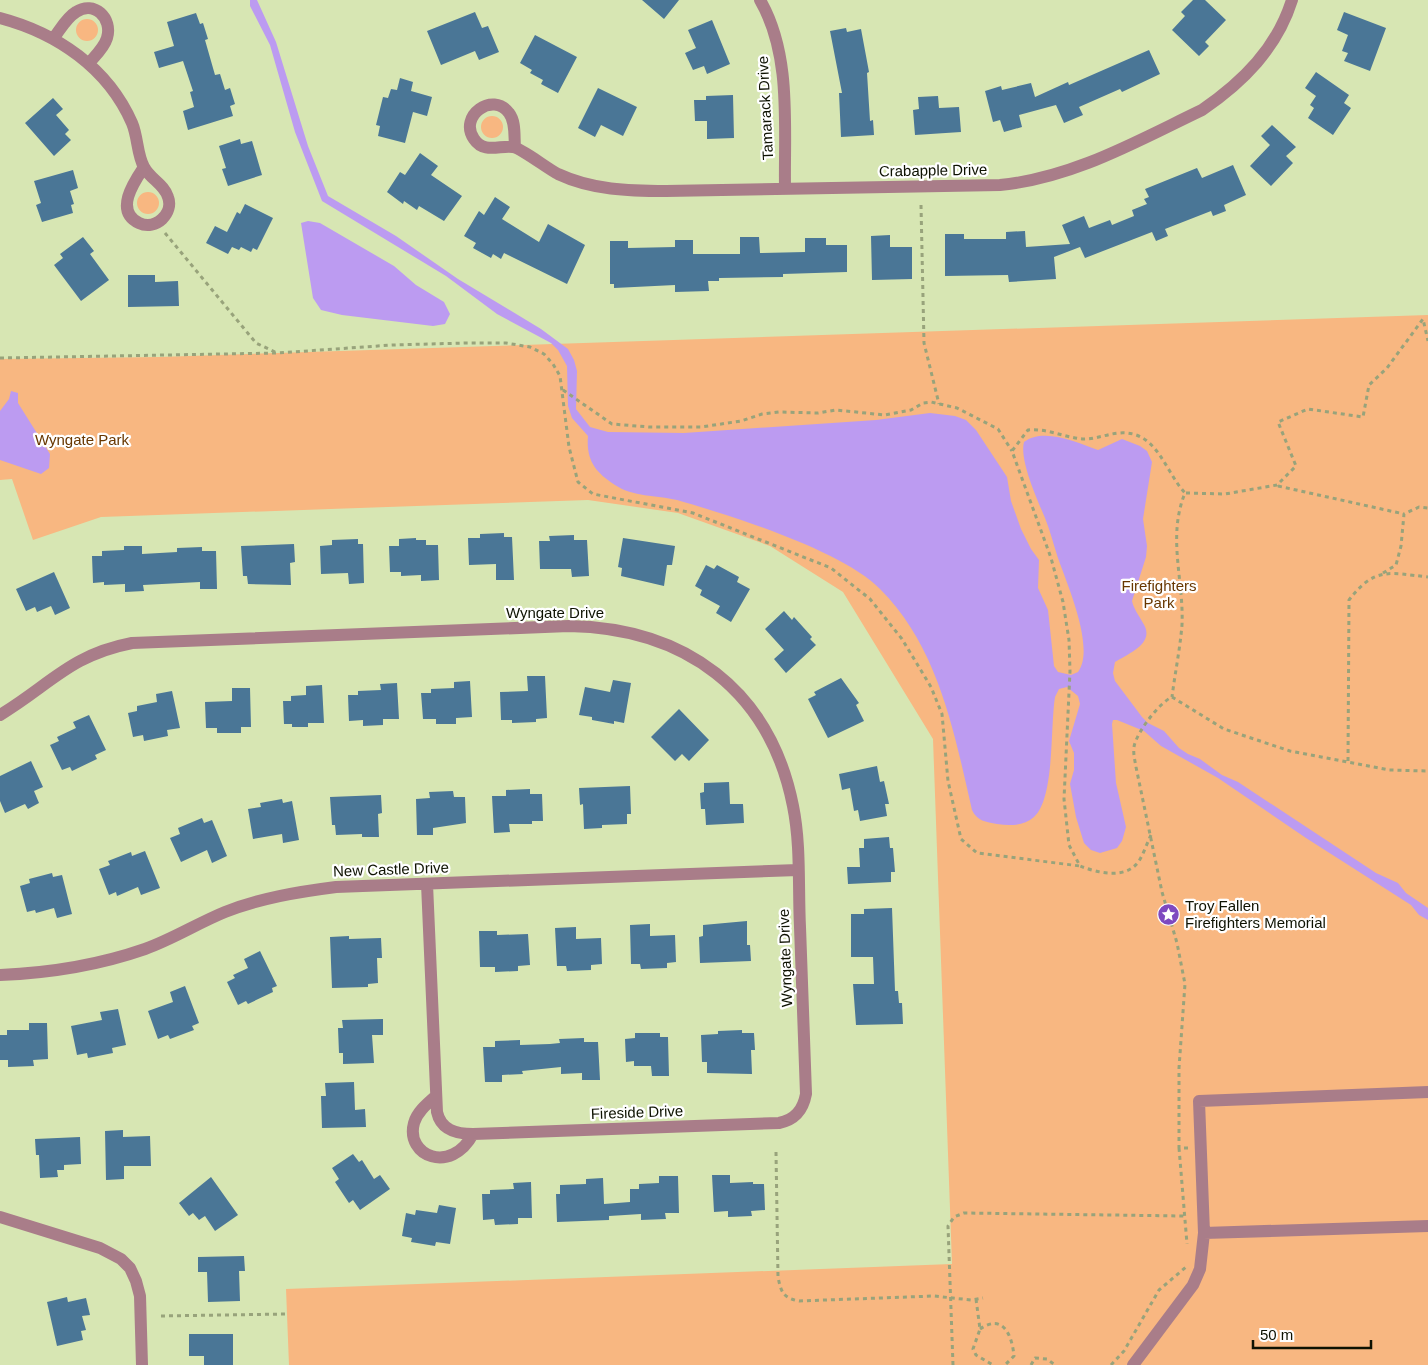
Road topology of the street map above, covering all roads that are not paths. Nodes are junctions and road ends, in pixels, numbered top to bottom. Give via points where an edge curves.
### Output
1 (760, 0) edge
2 (1292, 0) edge
3 (0, 18) edge
4 (53, 39) junction
5 (89, 63) junction
6 (515, 147) dead end
7 (144, 167) dead end
8 (785, 188) junction
9 (0, 716) edge
10 (798, 870) junction
11 (427, 884) junction
12 (0, 975) edge
13 (1428, 1092) edge
14 (436, 1096) junction
15 (799, 1113) joint
16 (473, 1134) junction
17 (0, 1217) edge
18 (1428, 1226) edge
19 (1204, 1233) junction
20 (142, 1365) edge
21 (1133, 1365) edge

1 - 8 street, Tamarack Drive via 780,58
2 - 8 street, Crabapple Drive via 1276,37 1257,64 1232,89 1202,110 1091,163 1050,176 1000,185
3 - 4 street via 30,27
4 - 5 street
4 - 5 street via 76,12 83,8 100,12 106,17 108,33 104,45
5 - 7 street via 124,106 133,125
6 - 8 street, Crabapple Drive via 560,176 612,189 666,192
9 - 10 street, Wyngate Drive via 76,662 115,646 132,643 569,626 636,633 678,649 714,672 763,725 787,780 793,808
10 - 11 street, New Castle Drive
10 - 15 street, Wyngate Drive via 806,1094
11 - 12 street, New Castle Drive via 336,887 284,894 225,912 146,949 104,961 52,972
11 - 14 street, Fireside Drive
13 - 19 street via 1200,1101
14 - 16 street, Fireside Drive via 436,1112 442,1124 457,1133
14 - 16 street via 421,1110 414,1123 414,1138 422,1151 435,1158 450,1157 464,1150
15 - 16 street, Fireside Drive via 779,1123
17 - 20 street via 105,1250 130,1268 140,1296
18 - 19 street
19 - 21 street via 1200,1269 1193,1285

